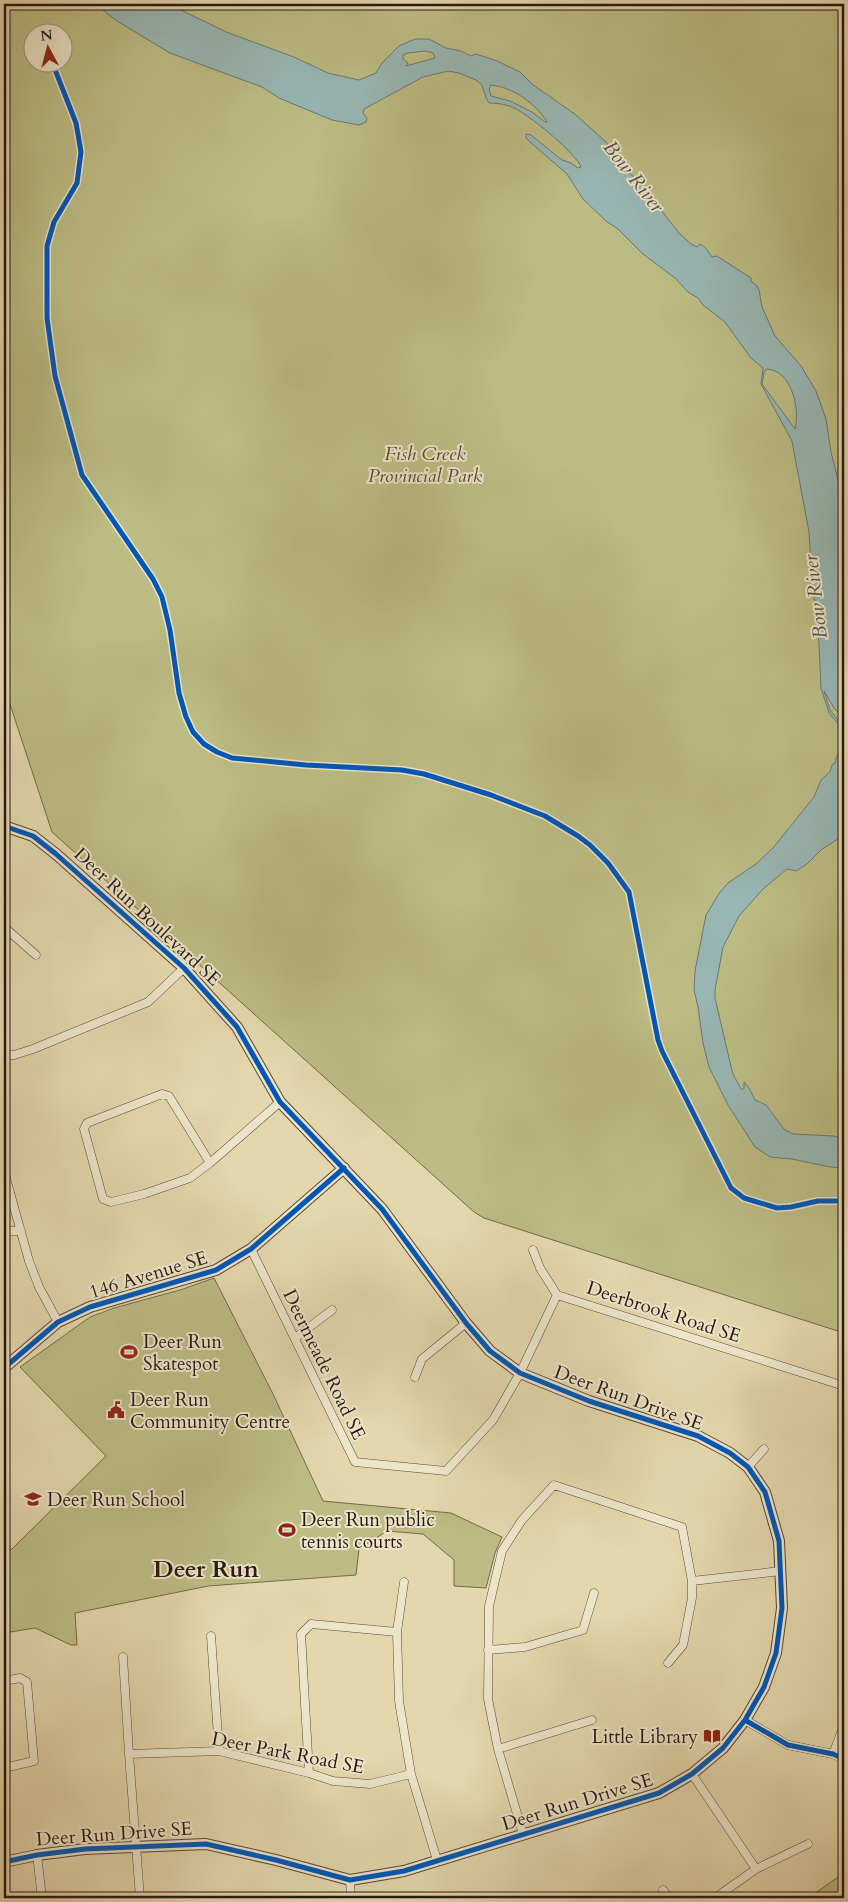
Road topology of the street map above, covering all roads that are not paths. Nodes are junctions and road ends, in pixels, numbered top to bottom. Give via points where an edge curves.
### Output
1 (4, 826) edge
2 (4, 927) edge
3 (36, 955) dead end
4 (184, 968) junction
5 (4, 1055) edge
6 (280, 1102) junction
7 (210, 1163) junction
8 (344, 1168) junction
9 (4, 1171) edge
10 (21, 1230) junction
11 (4, 1231) edge
12 (251, 1249) junction
13 (533, 1250) dead end
14 (558, 1294) junction
15 (332, 1310) dead end
16 (58, 1322) junction
17 (466, 1323) junction
18 (294, 1338) junction
19 (4, 1368) edge
20 (520, 1373) junction
21 (415, 1377) dead end
22 (844, 1386) edge
23 (764, 1449) dead end
24 (748, 1467) junction
25 (781, 1571) junction
26 (692, 1581) junction
27 (404, 1582) dead end
28 (594, 1593) dead end
29 (397, 1632) junction
30 (211, 1636) dead end
31 (488, 1650) junction
32 (122, 1657) dead end
33 (668, 1662) dead end
34 (4, 1681) edge
35 (592, 1720) dead end
36 (746, 1720) junction
37 (844, 1725) edge
38 (498, 1749) junction
39 (219, 1751) junction
40 (130, 1754) junction
41 (833, 1754) junction
42 (844, 1759) edge
43 (4, 1768) edge
44 (309, 1773) junction
45 (411, 1774) junction
46 (692, 1774) junction
47 (523, 1834) junction
48 (808, 1844) dead end
49 (136, 1846) junction
50 (37, 1855) junction
51 (437, 1860) junction
52 (4, 1862) edge
53 (756, 1869) junction
54 (350, 1880) junction
55 (664, 1890) dead end
56 (42, 1898) edge
57 (140, 1898) edge
58 (352, 1898) edge
59 (669, 1898) edge
60 (714, 1898) edge

1 - 4 street, Deer Run Boulevard SE via 33,836 56,854
2 - 3 street
4 - 5 street via 148,1002 33,1049
4 - 6 street, Deer Run Boulevard SE via 236,1027
6 - 7 street
6 - 8 street, Deer Run Boulevard SE
7 - 7 street via 190,1178 110,1202 103,1199 84,1129 87,1124 162,1094 169,1096
8 - 12 street, 146 Avenue SE
8 - 17 street, Deer Run Drive SE via 382,1209
9 - 10 street
10 - 11 street
10 - 16 street via 39,1287
12 - 16 street, 146 Avenue SE via 216,1270 90,1307
12 - 18 street, Deermeade Road SE
13 - 14 street via 540,1268
14 - 20 street, Deerbrook Road SE
14 - 22 street, Deerbrook Road SE
15 - 18 street
16 - 19 street, 146 Avenue SE
17 - 20 street, Deer Run Drive SE via 490,1351
17 - 21 street via 422,1359
18 - 20 street, Deermeade Road SE via 355,1462 446,1471 493,1420
20 - 24 street, Deer Run Drive SE via 589,1401 698,1436
23 - 24 street
24 - 25 street, Deer Run Drive SE via 765,1492 779,1541
25 - 26 street
25 - 36 street, Deer Run Drive SE via 782,1608 776,1653 764,1687
26 - 31 street via 682,1527 554,1485 522,1520 502,1551 490,1606
26 - 33 street via 683,1645
27 - 29 street
28 - 31 street via 583,1630 525,1647
29 - 44 street via 311,1624 301,1634
29 - 45 street via 399,1701
30 - 39 street
31 - 38 street via 488,1699
32 - 40 street
34 - 43 street via 20,1678 27,1682 34,1761
35 - 38 street
36 - 41 street via 788,1745
36 - 46 street, Deer Run Drive SE via 723,1748
37 - 41 street
38 - 47 street
39 - 40 street, Deer Park Road SE
39 - 44 street, Deer Park Road SE
40 - 49 street
41 - 42 street
44 - 45 street, Deer Park Road SE via 333,1781 370,1784
45 - 51 street
46 - 47 street, Deer Run Drive SE via 659,1793
46 - 53 street
47 - 51 street, Deer Run Drive SE
48 - 53 street
49 - 50 street, Deer Run Drive SE
49 - 54 street, Deer Run Drive SE via 206,1844
49 - 57 street
50 - 52 street, Deer Run Drive SE
50 - 56 street
51 - 54 street, Deer Run Drive SE via 404,1871
53 - 60 street
54 - 58 street
55 - 59 street

